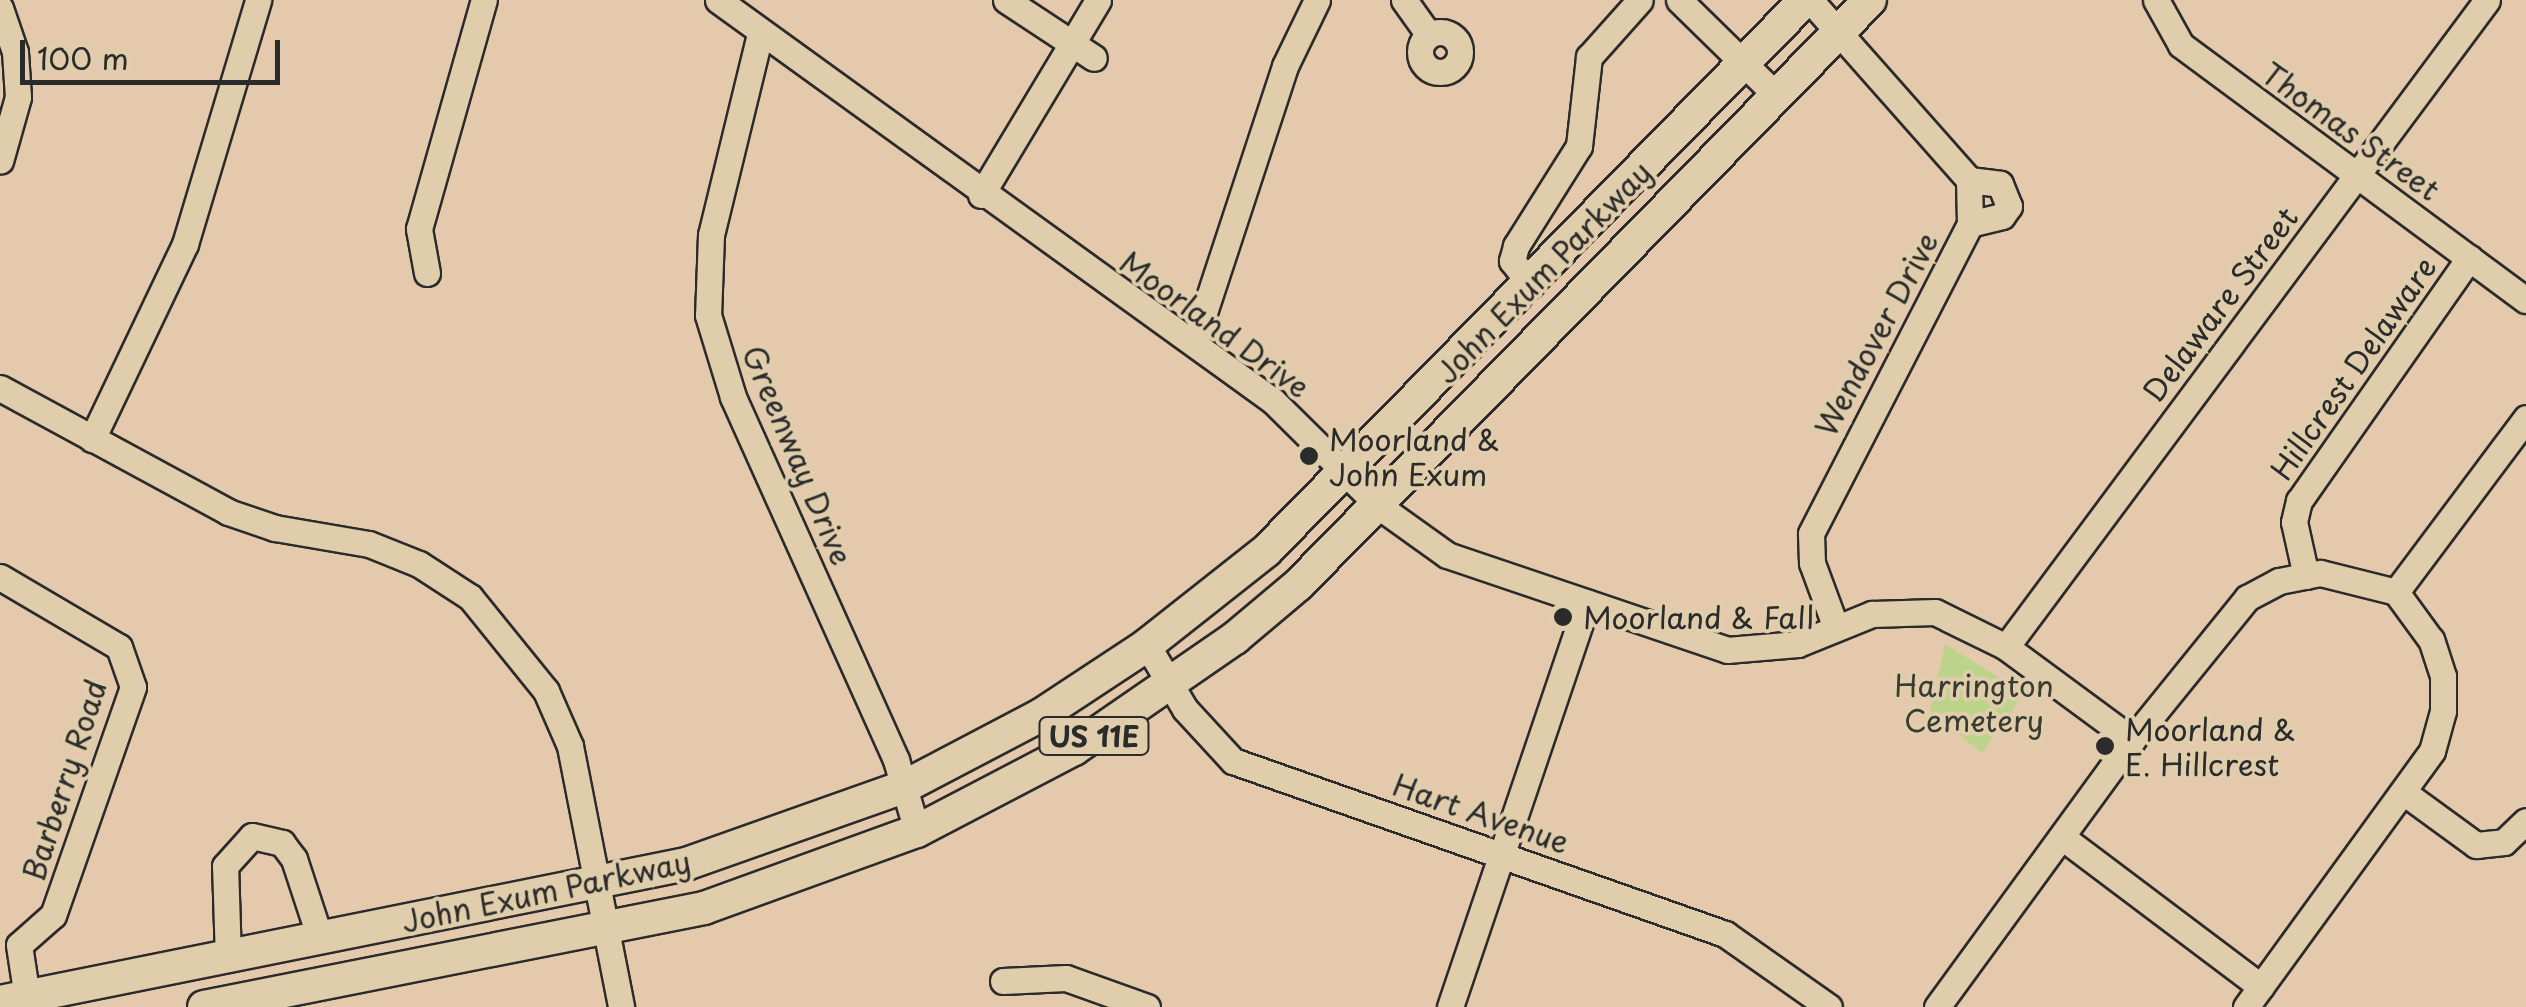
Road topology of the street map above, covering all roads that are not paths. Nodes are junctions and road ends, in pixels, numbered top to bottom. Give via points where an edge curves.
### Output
1 (258, 0) edge
2 (484, 0) edge
3 (718, 0) edge
4 (1006, 0) edge
5 (1098, 0) edge
6 (1404, 0) edge
7 (1640, 0) edge
8 (1679, 0) edge
9 (1808, 0) edge
10 (1870, 0) edge
11 (2156, 0) edge
12 (2486, 0) edge
13 (1307, 3) edge
14 (0, 8) edge
15 (1840, 30) junction
16 (760, 34) junction
17 (1429, 34) dead end
18 (1084, 50) junction
19 (1745, 62) junction
20 (1776, 95) junction
21 (0, 161) edge
22 (2357, 176) junction
23 (1969, 180) junction
24 (981, 195) junction
25 (1970, 224) junction
26 (2470, 258) junction
27 (427, 273) dead end
28 (1531, 285) junction
29 (2526, 300) edge
30 (1194, 343) junction
31 (0, 388) edge
32 (2526, 418) edge
33 (92, 440) junction
34 (1348, 473) junction
35 (1380, 507) junction
36 (2306, 576) junction
37 (0, 577) edge
38 (2396, 592) junction
39 (1587, 603) junction
40 (1836, 628) junction
41 (1147, 645) junction
42 (2006, 647) junction
43 (1169, 685) junction
44 (2132, 740) junction
45 (904, 787) junction
46 (2406, 794) junction
47 (2526, 820) edge
48 (917, 830) junction
49 (2062, 837) junction
50 (1506, 855) junction
51 (601, 886) junction
52 (608, 932) junction
53 (320, 938) junction
54 (228, 958) junction
55 (1003, 981) dead end
56 (2253, 997) edge
57 (14, 1000) edge
58 (281, 1000) edge
59 (204, 1007) edge
60 (621, 1007) edge
61 (1147, 1007) edge
62 (1450, 1007) edge
63 (1829, 1007) edge
64 (1937, 1007) edge

1 - 33 street via 185,244
2 - 27 street via 419,229
3 - 16 street, Moorland Drive
4 - 18 street
5 - 18 street
6 - 17 street
7 - 28 street via 1589,57 1578,146 1516,246 1512,261
8 - 19 street
9 - 15 street
9 - 19 main road, John Exum Parkway / US 11E
10 - 15 main road, John Exum Parkway / US 11E
11 - 22 street, Thomas Street via 2181,46
12 - 22 street, Delaware Street
13 - 30 street
14 - 21 street via 15,52 18,97
15 - 20 main road, John Exum Parkway / US 11E
15 - 23 street
16 - 24 street, Moorland Drive
16 - 45 street, Greenway Drive via 711,235 708,315 733,397
18 - 24 street
19 - 20 street
19 - 28 main road, John Exum Parkway / US 11E
20 - 35 main road, John Exum Parkway / US 11E
22 - 26 street, Thomas Street
22 - 42 street, Delaware Street
23 - 25 street, Wendover Drive
23 - 25 street via 2000,184 2009,206 2002,216
24 - 30 street, Moorland Drive
25 - 40 street, Wendover Drive via 1812,534 1812,563
26 - 29 street, Thomas Street
26 - 36 street, Hillcrest Delaware via 2299,501 2294,522
28 - 34 main road, John Exum Parkway / US 11E
30 - 34 street, Moorland Drive via 1273,401
31 - 33 street
32 - 38 street
33 - 51 street via 228,512 275,528 370,544 419,564 470,597 546,691 570,746
34 - 35 street, Moorland Drive
34 - 41 main road, John Exum Parkway / US 11E via 1266,551
35 - 39 street, Moorland Drive via 1447,555
35 - 43 main road, John Exum Parkway / US 11E via 1248,628
36 - 38 street via 2359,580
36 - 44 street via 2247,598
37 - 57 street, Barberry Road via 119,646 133,687 52,915 18,945
38 - 46 street via 2431,640 2443,676 2443,711 2432,751
39 - 40 street, Moorland Drive via 1727,650 1798,644
39 - 50 street
40 - 42 street, Moorland Drive via 1872,614 1935,612
41 - 43 street, Hart Avenue
41 - 45 main road, John Exum Parkway / US 11E via 1041,715
42 - 44 street, Moorland Drive
43 - 48 main road, John Exum Parkway / US 11E via 1074,749
43 - 50 street, Hart Avenue via 1233,762
44 - 49 street
45 - 48 street, Greenway Drive
45 - 51 main road, John Exum Parkway / US 11E via 771,837
46 - 47 street via 2476,845 2504,842
46 - 56 street
48 - 52 main road, John Exum Parkway / US 11E via 796,879
49 - 56 street
49 - 64 street
50 - 62 street
50 - 63 street, Hart Avenue via 1725,934
51 - 52 street
51 - 53 main road, John Exum Parkway / US 11E
52 - 58 main road, John Exum Parkway / US 11E
52 - 60 street
53 - 54 main road, John Exum Parkway / US 11E
53 - 54 street via 294,859 282,844 252,836 225,866
54 - 57 main road, John Exum Parkway / US 11E
55 - 61 street via 1066,978
58 - 59 main road, John Exum Parkway / US 11E

